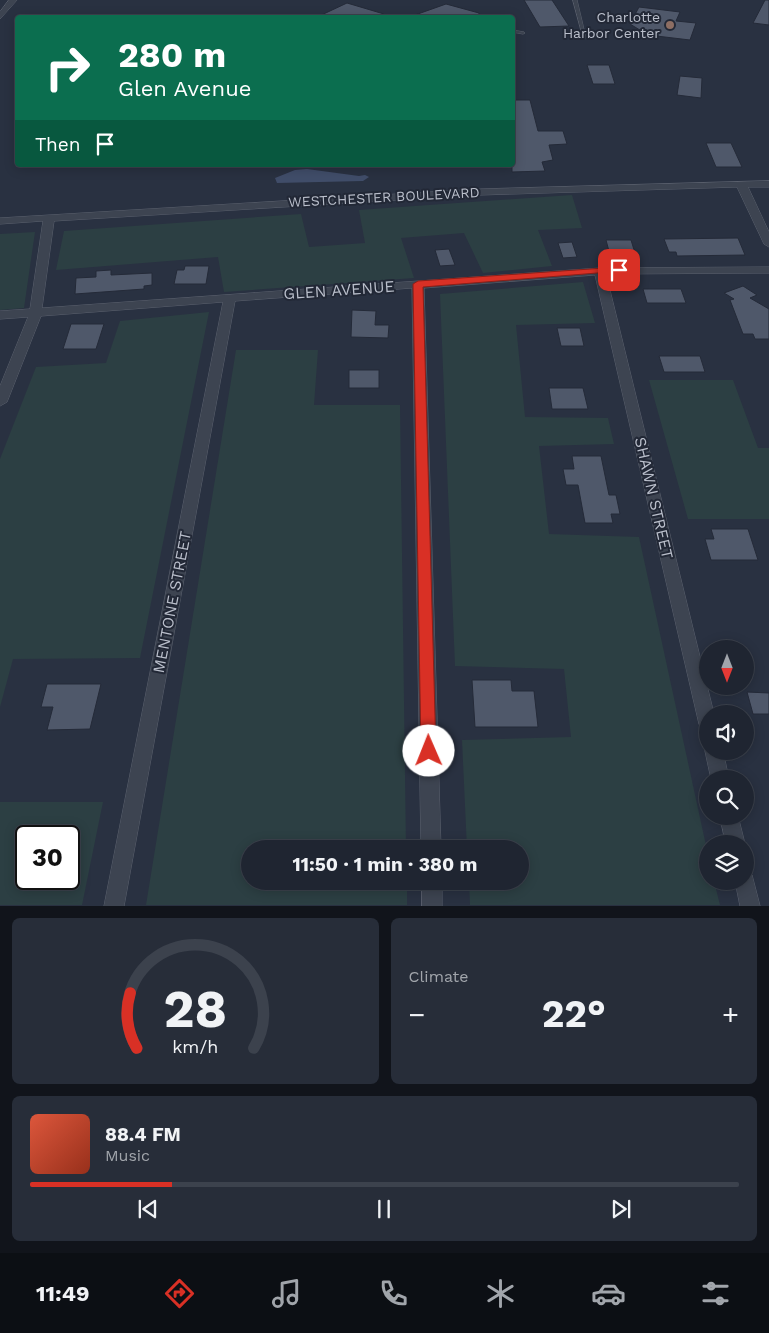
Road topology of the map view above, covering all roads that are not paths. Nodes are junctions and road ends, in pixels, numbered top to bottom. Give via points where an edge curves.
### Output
1 (575, 0) edge
2 (11, 2) edge
3 (0, 7) edge
4 (0, 16) edge
5 (515, 32) edge
6 (523, 33) dead end
7 (585, 37) dead end
8 (741, 184) junction
9 (769, 184) edge
10 (49, 217) junction
11 (0, 221) edge
12 (769, 244) edge
13 (769, 270) edge
14 (600, 271) junction
15 (418, 284) junction
16 (230, 298) junction
17 (36, 312) junction
18 (0, 315) edge
19 (0, 402) edge
20 (703, 705) edge
21 (431, 840) edge
22 (432, 890) edge
23 (747, 890) edge
24 (114, 906) edge
25 (432, 906) edge
26 (750, 906) edge

1 - 7 lane
2 - 3 street
2 - 4 street
5 - 6 lane
8 - 9 street, WESTCHESTER BOULEVARD
8 - 10 street, WESTCHESTER BOULEVARD via 606,186
8 - 12 street
10 - 11 street, WESTCHESTER BOULEVARD
10 - 17 street
13 - 14 street, GLEN AVENUE
14 - 15 street, GLEN AVENUE
14 - 20 street, SHAWN STREET
15 - 16 street, GLEN AVENUE
15 - 21 street
16 - 17 street, GLEN AVENUE
16 - 24 street, MENTONE STREET
17 - 18 street, GLEN AVENUE
17 - 19 street
22 - 25 street
23 - 26 street

